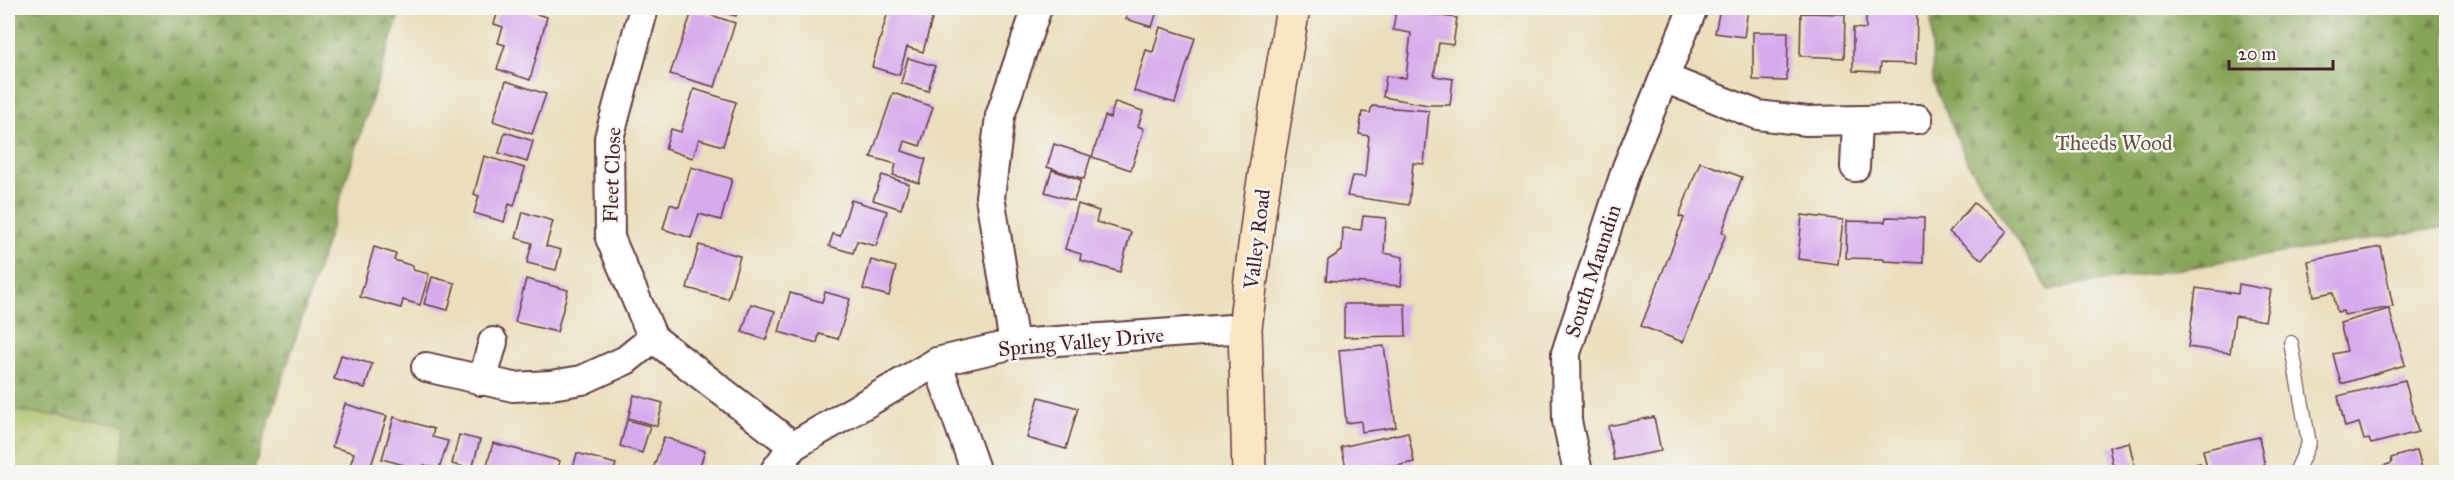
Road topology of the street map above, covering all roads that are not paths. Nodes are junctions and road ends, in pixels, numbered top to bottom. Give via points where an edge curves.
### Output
1 (644, 8) edge
2 (1037, 8) edge
3 (1293, 8) edge
4 (1693, 8) edge
5 (1664, 78) junction
6 (1918, 119) dead end
7 (1857, 121) junction
8 (1855, 167) dead end
9 (1245, 328) junction
10 (653, 338) junction
11 (493, 342) dead end
12 (2291, 343) dead end
13 (1014, 344) junction
14 (937, 363) junction
15 (426, 367) dead end
16 (482, 381) junction
17 (793, 446) junction
18 (774, 472) edge
19 (976, 472) edge
20 (1249, 472) edge
21 (1578, 472) edge
22 (2296, 472) edge

1 - 10 street, Fleet Close via 609,138 610,238
2 - 13 street via 1000,116 990,197
3 - 9 street, Valley Road via 1260,205
4 - 5 street, South Maundin
5 - 7 street via 1758,115 1807,122
5 - 21 street, South Maundin via 1627,167 1566,353 1567,421
6 - 7 street
7 - 8 street
9 - 13 street, Spring Valley Drive
9 - 20 street, Valley Road
10 - 16 street via 626,360 582,380 513,387
10 - 17 street, Fleet Close
11 - 16 street
12 - 22 lane via 2309,443
13 - 14 street, Spring Valley Drive
14 - 17 street, Spring Valley Drive
14 - 19 street
15 - 16 street
17 - 18 street, Spring Valley Drive

